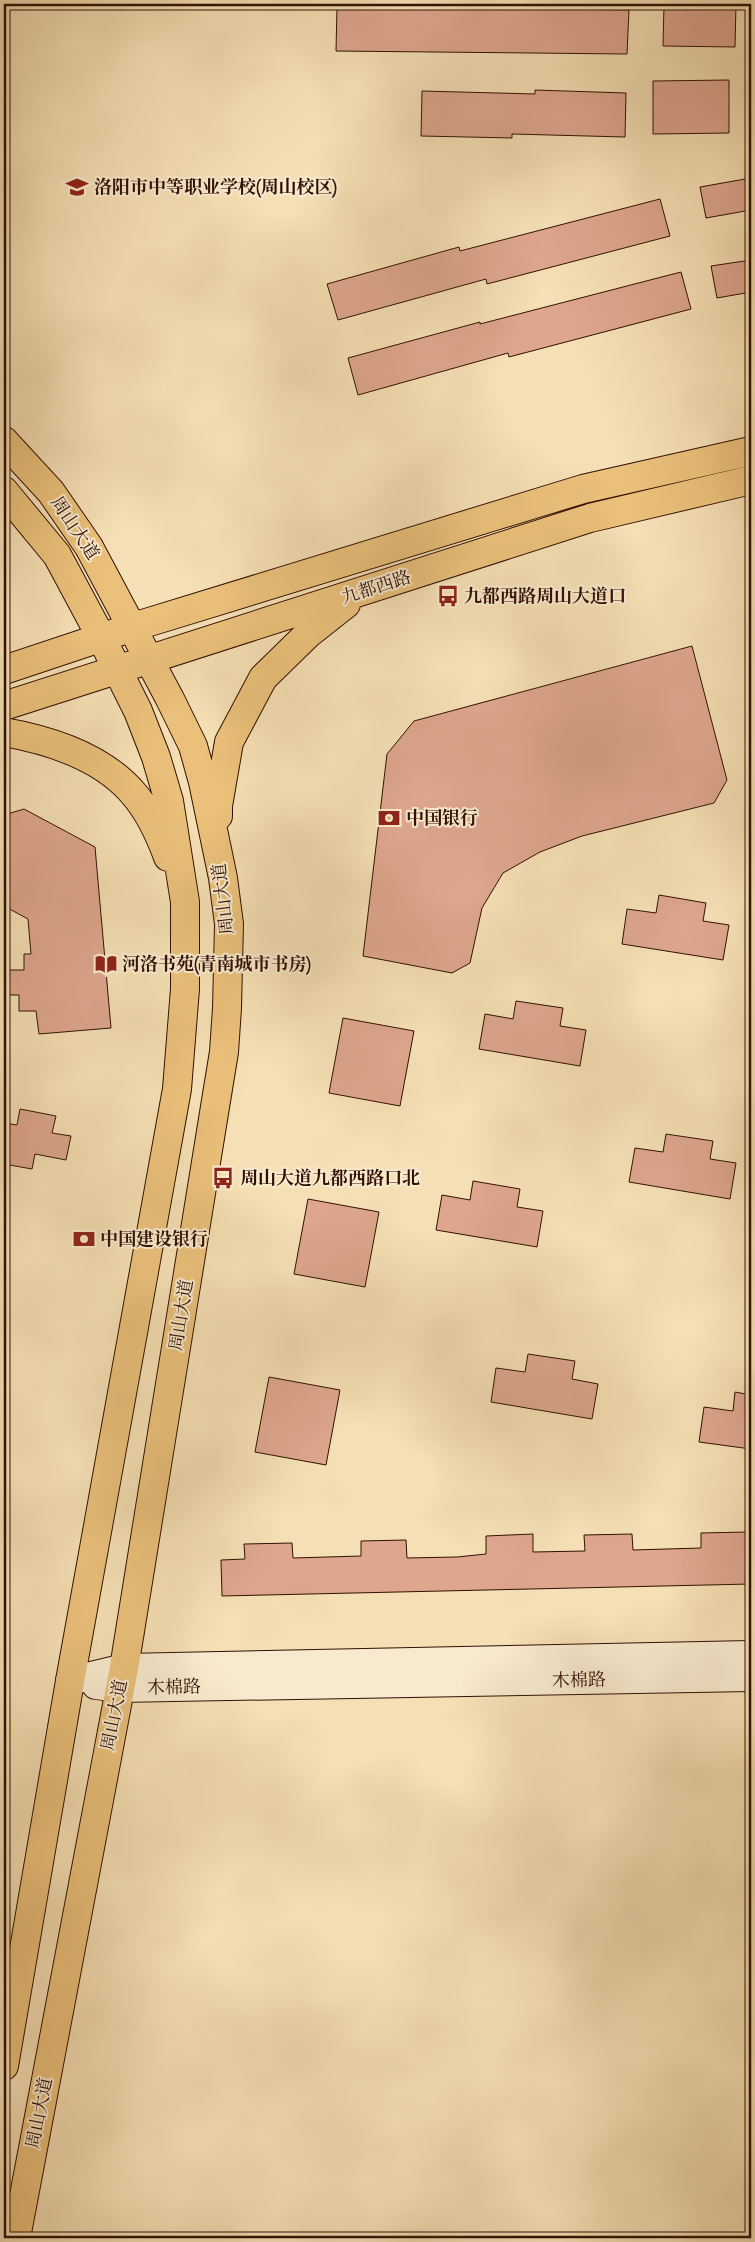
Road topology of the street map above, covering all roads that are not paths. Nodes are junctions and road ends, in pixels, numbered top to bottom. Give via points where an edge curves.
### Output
1 (4, 441) edge
2 (751, 451) edge
3 (751, 480) edge
4 (4, 491) edge
5 (362, 592) junction
6 (133, 627) junction
7 (101, 637) junction
8 (149, 659) junction
9 (117, 669) junction
10 (4, 670) edge
11 (4, 706) edge
12 (4, 732) edge
13 (223, 878) junction
14 (185, 902) junction
15 (751, 1655) edge
16 (751, 1676) edge
17 (121, 1678) junction
18 (70, 1681) junction
19 (4, 2066) edge
20 (16, 2238) edge

1 - 6 main road, 周山大道 via 51,492 89,547
2 - 6 main road, 九都西路 via 583,489
3 - 5 main road, 九都西路 via 590,518
4 - 7 main road, 周山大道 via 57,556
5 - 8 main road, 九都西路
5 - 13 main road via 308,634 263,678 229,742 218,806
6 - 7 main road, 九都西路
6 - 8 main road, 周山大道
7 - 9 main road, 周山大道
7 - 10 main road, 九都西路
8 - 9 main road, 九都西路
8 - 13 main road, 周山大道 via 193,746
9 - 11 main road, 九都西路
9 - 14 main road, 周山大道 via 138,711 169,801
12 - 14 main road via 64,748 116,777 134,794 151,818
13 - 17 main road, 周山大道 via 229,924 224,1052
14 - 18 main road, 周山大道 via 185,989 177,1089
15 - 17 main road, 木棉路
16 - 17 main road, 木棉路
17 - 18 main road, 木棉路
17 - 20 main road, 周山大道
18 - 19 main road, 周山大道

